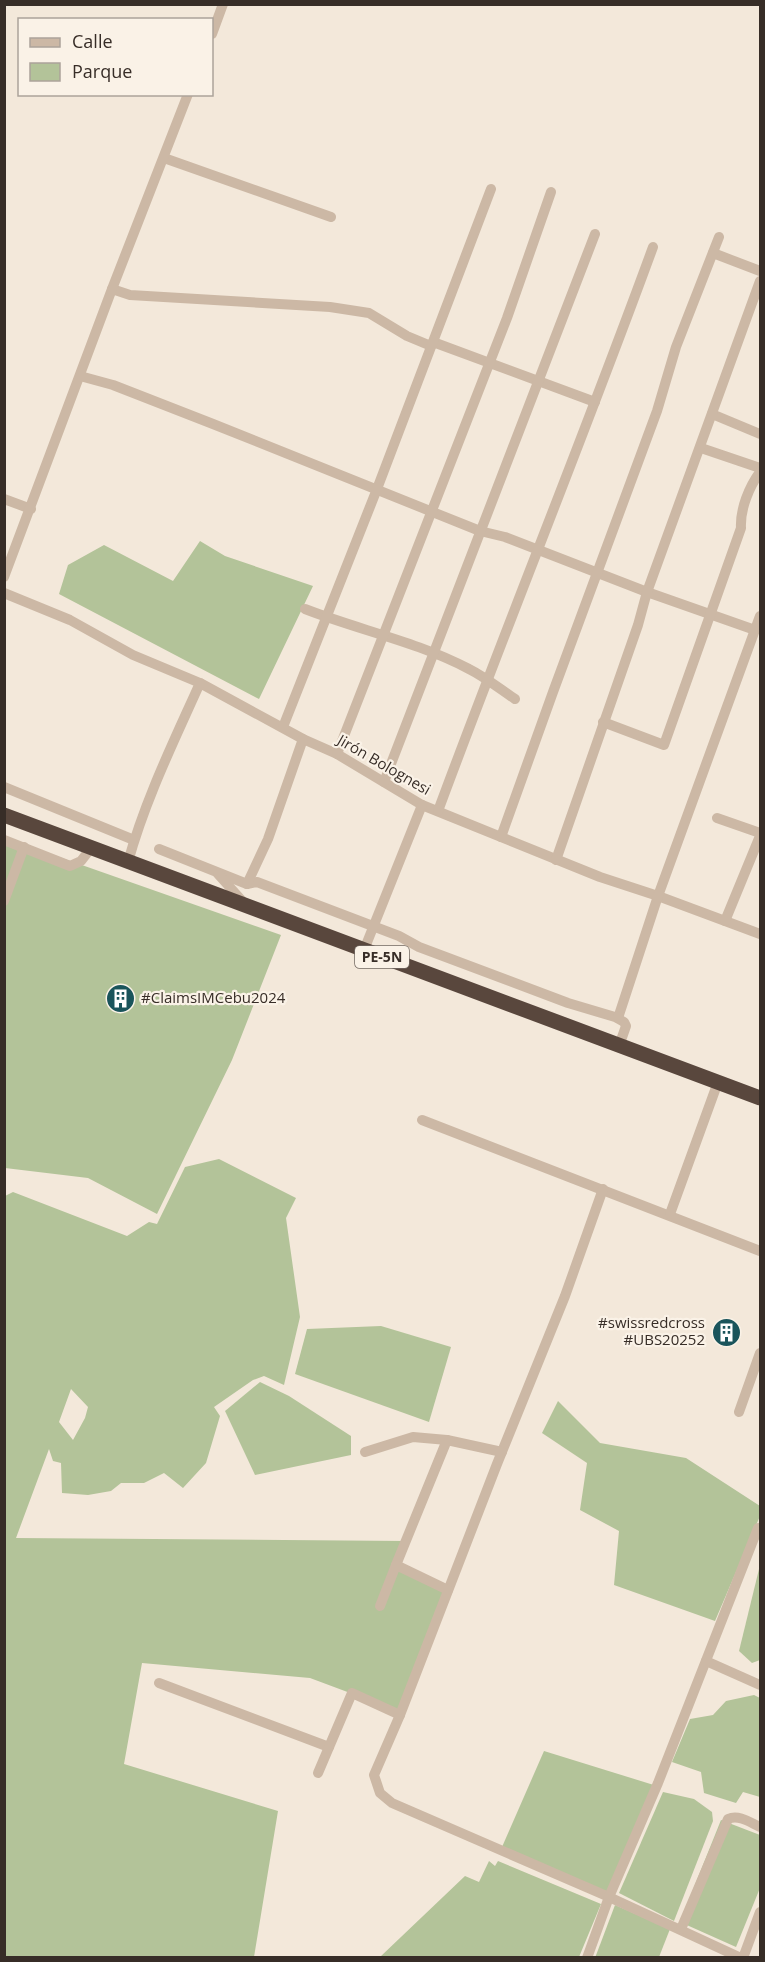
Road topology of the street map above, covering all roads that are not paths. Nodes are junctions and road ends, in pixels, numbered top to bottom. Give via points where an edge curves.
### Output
1 (223, 4) edge
2 (213, 31) edge
3 (187, 96) edge
4 (164, 158) junction
5 (491, 189) dead end
6 (552, 192) dead end
7 (331, 217) dead end
8 (595, 234) dead end
9 (719, 237) dead end
10 (653, 248) dead end
11 (713, 253) junction
12 (760, 271) edge
13 (760, 281) edge
14 (112, 289) junction
15 (432, 344) junction
16 (489, 362) junction
17 (80, 376) junction
18 (540, 381) junction
19 (595, 402) junction
20 (712, 414) junction
21 (760, 434) edge
22 (701, 448) junction
23 (760, 470) edge
24 (377, 489) junction
25 (4, 499) edge
26 (31, 509) junction
27 (432, 511) junction
28 (480, 531) junction
29 (537, 549) junction
30 (597, 573) junction
31 (4, 577) edge
32 (647, 592) junction
33 (4, 593) edge
34 (305, 609) dead end
35 (710, 613) junction
36 (760, 616) edge
37 (327, 618) junction
38 (755, 630) junction
39 (382, 636) junction
40 (432, 654) junction
41 (486, 679) junction
42 (200, 682) junction
43 (515, 699) dead end
44 (603, 722) junction
45 (283, 728) junction
46 (303, 739) junction
47 (337, 754) junction
48 (384, 782) junction
49 (4, 788) edge
50 (422, 805) junction
51 (438, 811) junction
52 (4, 815) edge
53 (717, 818) dead end
54 (760, 835) edge
55 (501, 837) junction
56 (4, 840) edge
57 (134, 840) junction
58 (24, 847) junction
59 (91, 848) junction
60 (159, 849) dead end
61 (556, 860) junction
62 (128, 862) junction
63 (218, 873) junction
64 (247, 884) junction
65 (658, 896) junction
66 (4, 902) edge
67 (244, 903) junction
68 (726, 921) junction
69 (372, 927) junction
70 (760, 934) edge
71 (364, 950) junction
72 (618, 1018) junction
73 (619, 1046) junction
74 (718, 1082) junction
75 (760, 1098) edge
76 (422, 1120) dead end
77 (603, 1189) junction
78 (670, 1215) junction
79 (760, 1251) edge
80 (760, 1353) edge
81 (739, 1412) dead end
82 (447, 1440) junction
83 (365, 1452) dead end
84 (502, 1452) junction
85 (758, 1528) dead end
86 (396, 1565) junction
87 (448, 1590) junction
88 (380, 1606) dead end
89 (706, 1661) junction
90 (159, 1683) dead end
91 (760, 1685) edge
92 (400, 1715) junction
93 (329, 1747) junction
94 (318, 1773) dead end
95 (760, 1827) edge
96 (609, 1896) junction
97 (760, 1912) edge
98 (681, 1929) junction
99 (587, 1958) edge
100 (742, 1958) edge

1 - 2 street
3 - 4 street
4 - 7 street
4 - 14 street
5 - 15 street
6 - 16 street
8 - 18 street
9 - 11 street
10 - 19 street
11 - 12 street
11 - 30 street
13 - 20 street
14 - 15 street via 130,295 330,306 369,313 407,336
14 - 17 street
15 - 16 street
15 - 24 street
16 - 18 street
16 - 27 street
17 - 24 street
17 - 26 street
18 - 19 street
18 - 28 street
19 - 29 street
20 - 21 street
20 - 22 street
22 - 23 street
22 - 32 street
23 - 35 street via 751,486 741,528
24 - 27 street
24 - 37 street
25 - 26 street
26 - 31 street
27 - 28 street
27 - 39 street
28 - 29 street
28 - 40 street
29 - 30 street
29 - 41 street
30 - 32 street
30 - 55 street
32 - 35 street
32 - 44 street
33 - 42 street, Jirón Bolognesi via 70,620 133,655
34 - 37 street
35 - 38 street
35 - 44 street via 664,745
36 - 38 street
37 - 39 street
37 - 45 street
38 - 65 street
39 - 40 street
39 - 47 street
40 - 41 street
40 - 48 street
41 - 43 street
41 - 51 street
42 - 45 street, Jirón Bolognesi
42 - 57 street
44 - 61 street
45 - 46 street, Jirón Bolognesi
46 - 47 street, Jirón Bolognesi
46 - 64 street via 268,838
47 - 48 street, Jirón Bolognesi
48 - 50 street, Jirón Bolognesi
49 - 57 street
50 - 51 street, Jirón Bolognesi
50 - 69 street
51 - 55 street, Jirón Bolognesi
52 - 59 highway, PE-5N
53 - 54 street
54 - 68 street
55 - 61 street, Jirón Bolognesi
56 - 58 street
57 - 62 street
58 - 59 street via 70,866 81,861
58 - 66 street
59 - 62 highway, PE-5N
60 - 63 street
61 - 65 street, Jirón Bolognesi
62 - 67 highway, PE-5N
63 - 64 street
63 - 67 street
64 - 69 street via 257,882
65 - 68 street, Jirón Bolognesi
65 - 72 street
67 - 71 highway, PE-5N
68 - 70 street, Jirón Bolognesi
69 - 71 street
69 - 72 street via 568,1003
71 - 73 highway, PE-5N
72 - 73 street via 626,1026
73 - 74 highway, PE-5N
74 - 75 highway, PE-5N
74 - 78 street
76 - 77 street
77 - 78 street
77 - 84 street
78 - 79 street
80 - 81 street
82 - 83 street via 413,1437
82 - 84 street
82 - 86 street
84 - 87 street
85 - 89 street
86 - 87 street
86 - 88 street
87 - 92 street
89 - 91 street
89 - 96 street
90 - 93 street
92 - 93 street via 352,1693
92 - 96 street via 374,1775 386,1798
93 - 94 street
95 - 98 street via 739,1818 729,1819
96 - 98 street
96 - 99 street
97 - 100 street
98 - 100 street

